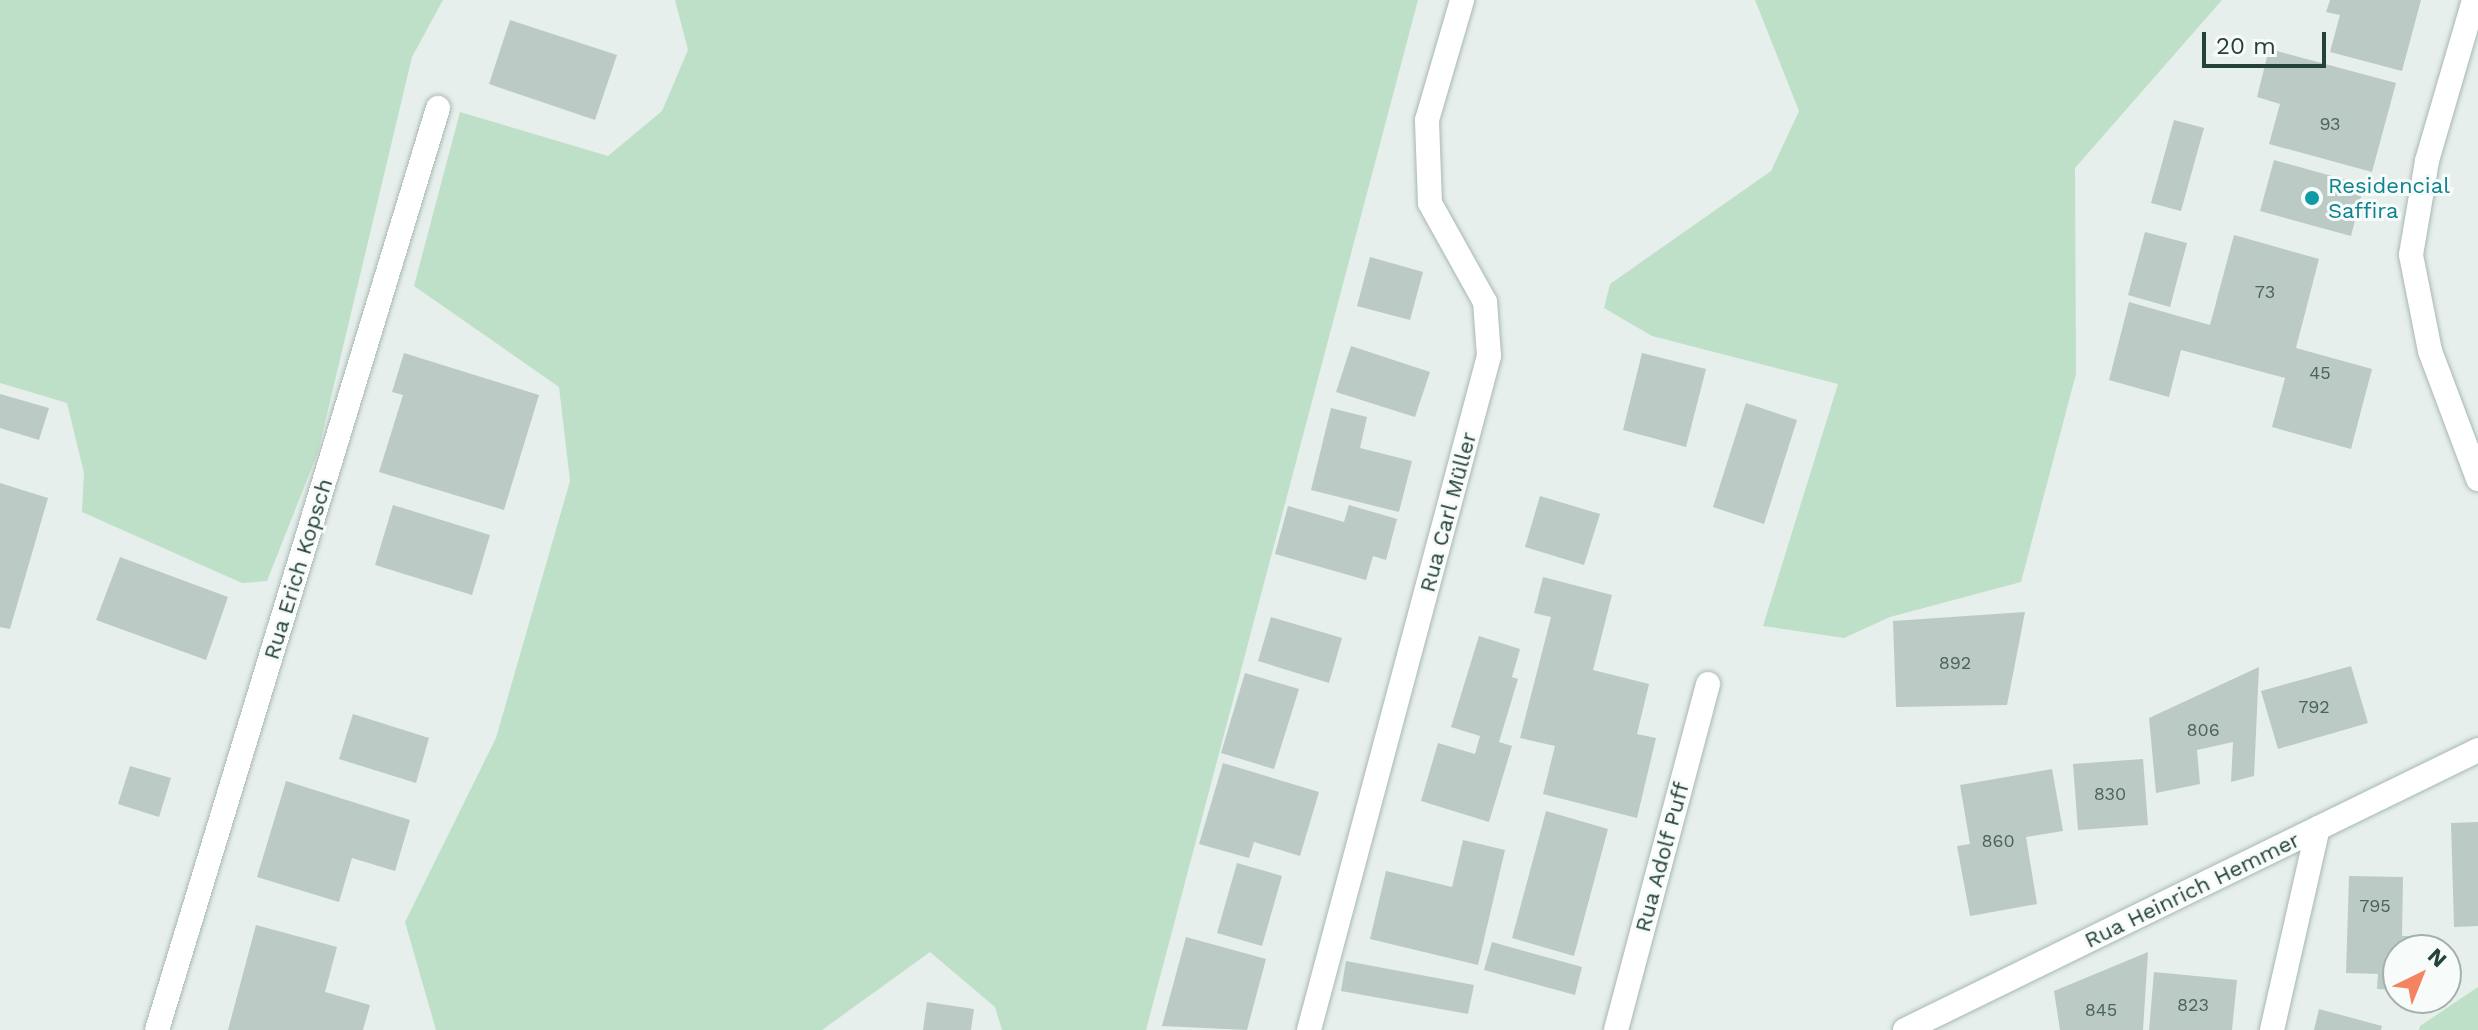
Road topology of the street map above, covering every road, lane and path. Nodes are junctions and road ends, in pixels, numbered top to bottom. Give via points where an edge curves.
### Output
1 (1462, 0) edge
2 (2474, 0) edge
3 (438, 108) dead end
4 (2478, 479) edge
5 (1708, 684) dead end
6 (2478, 750) edge
7 (2318, 828) junction
8 (157, 1030) edge
9 (1309, 1030) edge
10 (1616, 1030) edge
11 (1905, 1030) edge
12 (2272, 1030) edge

1 - 9 street, Rua Carl Müller via 1427,120 1430,203 1485,302 1489,356
2 - 4 street via 2427,161 2411,255 2430,351
3 - 8 street, Rua Erich Kopsch
5 - 10 street, Rua Adolf Puff
6 - 7 street, Rua Heinrich Hemmer
7 - 11 street, Rua Heinrich Hemmer
7 - 12 street

